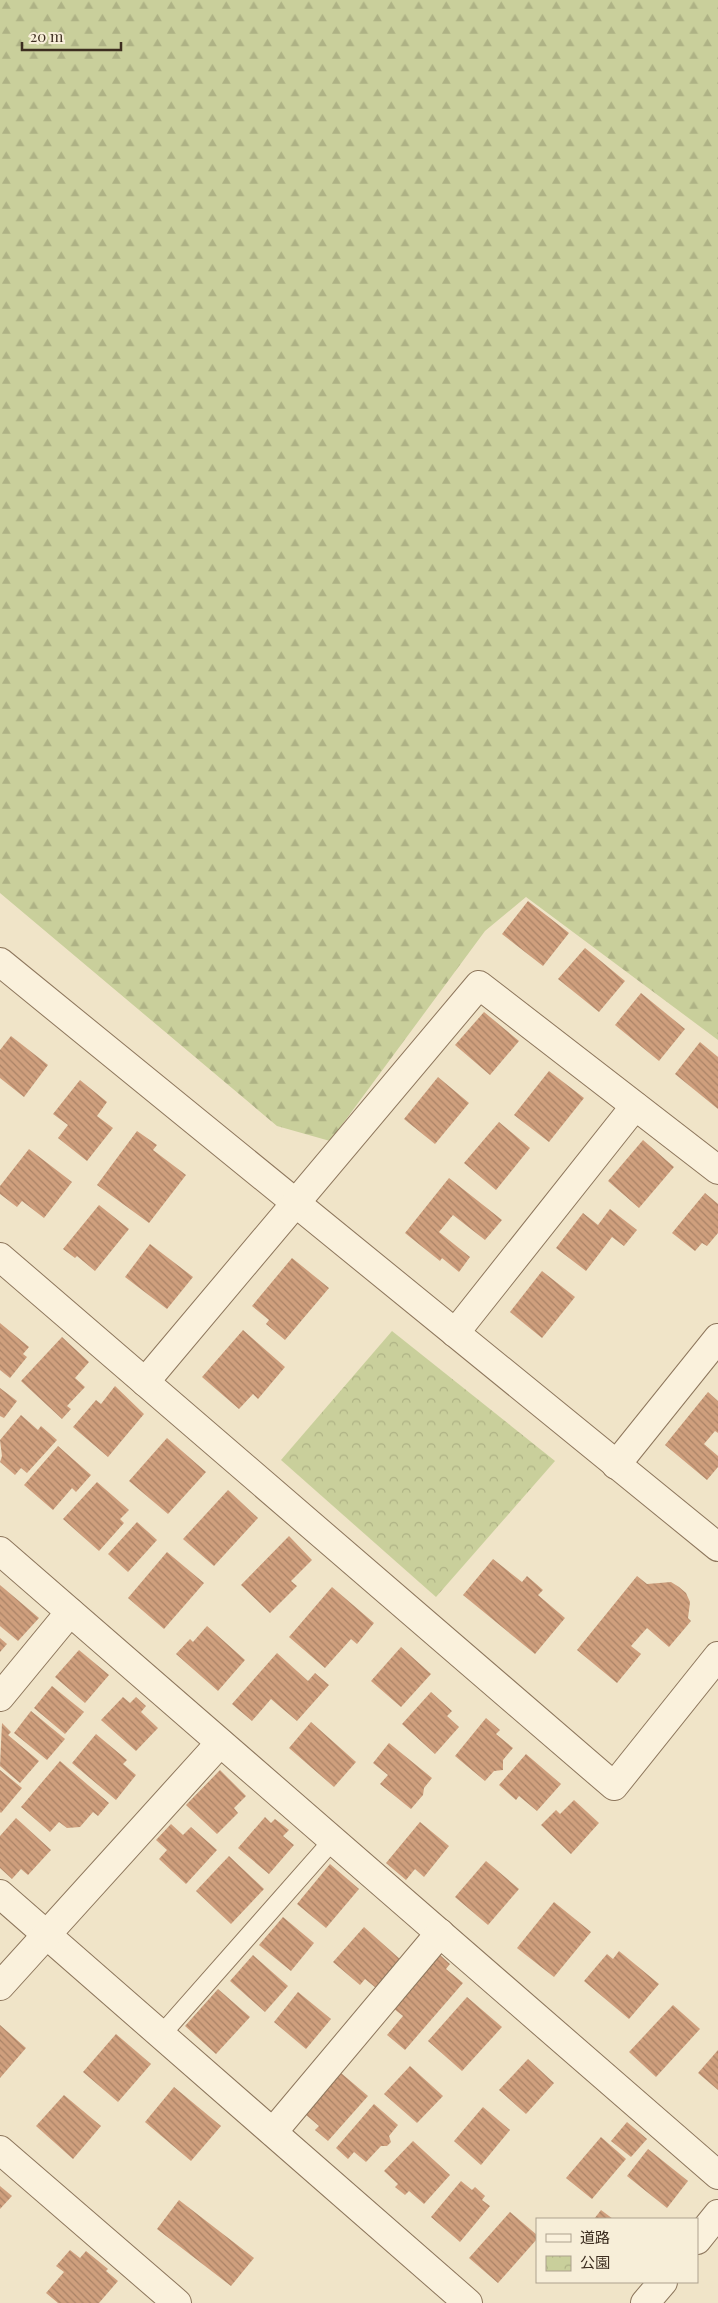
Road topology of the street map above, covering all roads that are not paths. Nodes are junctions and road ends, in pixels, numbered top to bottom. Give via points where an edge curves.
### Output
1 (0, 962) edge
2 (636, 1106) junction
3 (718, 1170) edge
4 (295, 1203) junction
5 (0, 1257) edge
6 (455, 1333) junction
7 (718, 1338) edge
8 (145, 1382) junction
9 (616, 1465) junction
10 (718, 1547) edge
11 (0, 1551) edge
12 (70, 1612) junction
13 (718, 1656) edge
14 (0, 1697) edge
15 (220, 1742) junction
16 (333, 1840) junction
17 (0, 1894) edge
18 (440, 1933) junction
19 (46, 1934) junction
20 (0, 1986) edge
21 (161, 2035) junction
22 (273, 2132) junction
23 (0, 2150) edge
24 (718, 2175) edge
25 (718, 2214) edge
26 (698, 2239) edge
27 (662, 2283) edge
28 (177, 2303) edge
29 (468, 2303) edge
30 (645, 2303) edge

1 - 4 street
2 - 3 street
2 - 4 street via 479,985
2 - 6 street
4 - 6 street
4 - 8 street
5 - 8 street
6 - 9 street
7 - 9 street
8 - 13 street via 614,1786
9 - 10 street
11 - 12 street
12 - 14 street
12 - 15 street
15 - 16 street
15 - 19 street
16 - 18 street
16 - 21 lane
17 - 19 street
18 - 22 street
18 - 24 street
19 - 20 street
19 - 21 street
21 - 22 street
22 - 29 street
23 - 28 street
25 - 26 street
27 - 30 street

